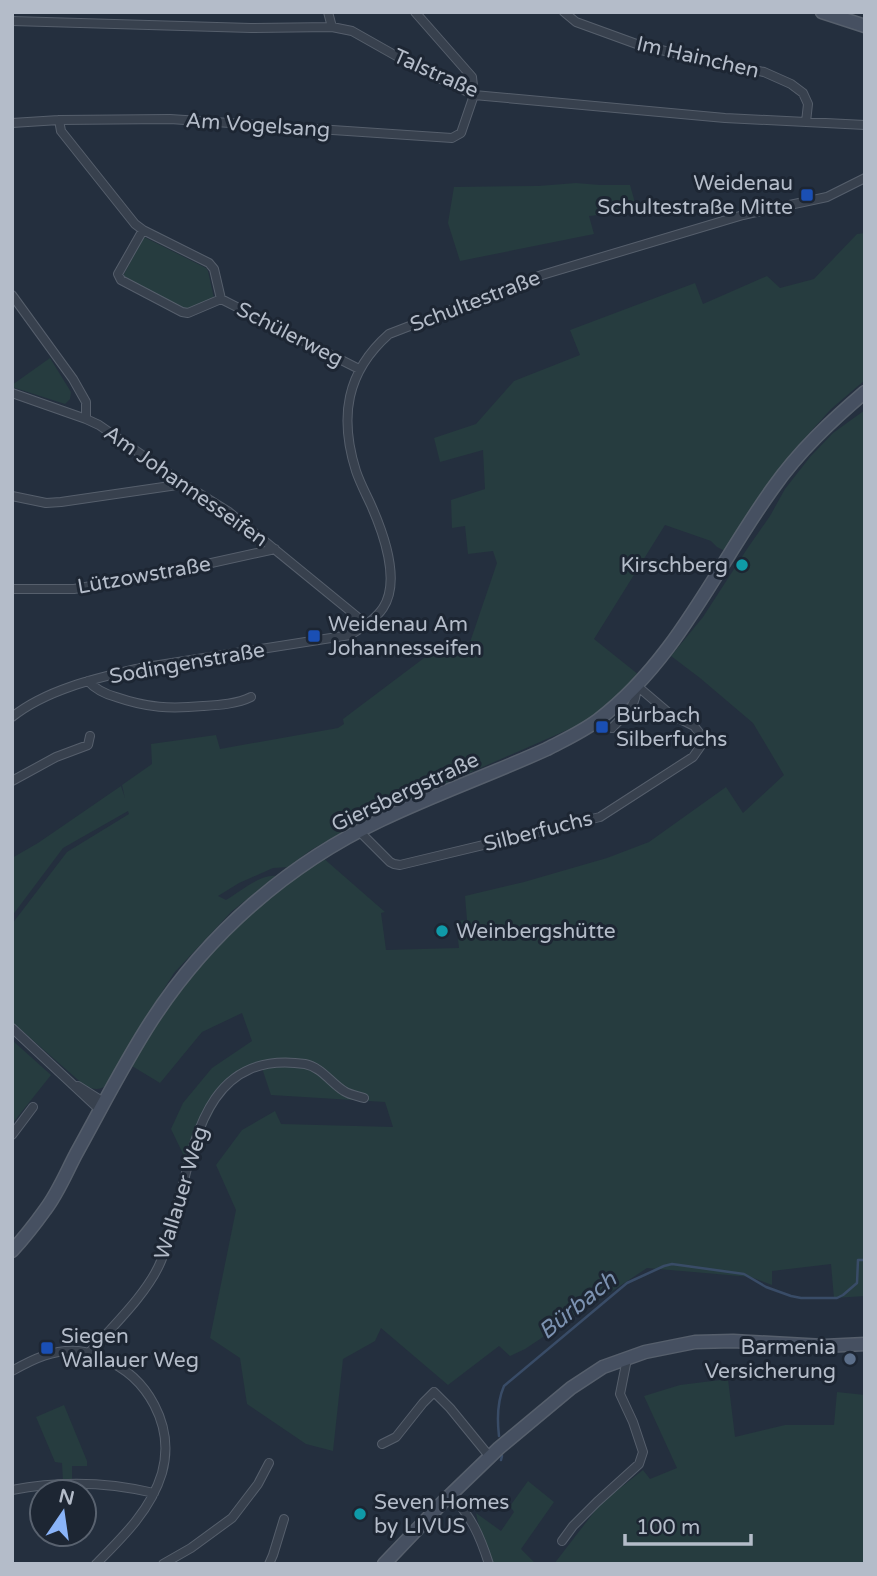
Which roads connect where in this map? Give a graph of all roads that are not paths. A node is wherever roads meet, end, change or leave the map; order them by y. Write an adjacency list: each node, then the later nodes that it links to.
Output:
1 (89, 12): 7 (street)
2 (328, 12): 9 (street)
3 (415, 12): 10 (street)
4 (564, 12): 12 (street, Im Hainchen)
5 (822, 12): 8 (street)
6 (12, 21): 7 (street, Talstraße)
7 (88, 24): 9 (street, Talstraße)
8 (865, 26)
9 (332, 27): 10 (street, Talstraße)
10 (474, 94): 11 (street, Am Vogelsang); 12 (street, Talstraße)
11 (59, 120): 13 (street, Am Vogelsang); 16 (street, Schülerweg)
12 (806, 122): 14 (street, Talstraße)
13 (12, 123)
14 (865, 125)
15 (865, 178): 19 (street, Schultestraße)
16 (143, 230): 18 (street, Schülerweg); 18 (street, Schülerweg)
17 (12, 295): 22 (street, Am Johannesseifen)
18 (221, 299): 19 (street, Schülerweg)
19 (359, 369): 27 (street, Schultestraße)
20 (865, 392): 29 (street, Giersbergstraße)
21 (12, 393): 22 (street)
22 (86, 419): 23 (street, Am Johannesseifen)
23 (184, 484): 24 (street); 25 (street, Am Johannesseifen)
24 (12, 496)
25 (275, 549): 26 (street, Lützowstraße); 27 (street, Am Johannesseifen)
26 (12, 589)
27 (366, 624): 28 (street, Sodingenstraße)
28 (88, 681): 30 (street); 31 (street, Sodingenstraße)
29 (636, 685): 32 (street, Giersbergstraße); 35 (street, Giersbergstraße); 35 (street, Silberfuchs)
30 (251, 697)
31 (12, 717)
32 (612, 728)
33 (90, 736): 34 (street)
34 (12, 781)
35 (359, 831): 39 (street, Giersbergstraße)
36 (12, 1028): 39 (street)
37 (364, 1098): 43 (street, Wallauer Weg)
38 (33, 1107): 40 (street)
39 (103, 1107): 41 (street, Giersbergstraße)
40 (12, 1135)
41 (14, 1244)
42 (865, 1344): 44 (street)
43 (92, 1354): 45 (street); 50 (street)
44 (627, 1359): 47 (street); 53 (street)
45 (12, 1371)
46 (382, 1444): 47 (street)
47 (489, 1457): 51 (street)
48 (269, 1463): 55 (street)
49 (12, 1490): 50 (street)
50 (154, 1493): 54 (street)
51 (451, 1494): 57 (street); 58 (street)
52 (284, 1519): 56 (street)
53 (562, 1541)
54 (96, 1564)
55 (163, 1564)
56 (269, 1564)
57 (384, 1564)
58 (489, 1564)

